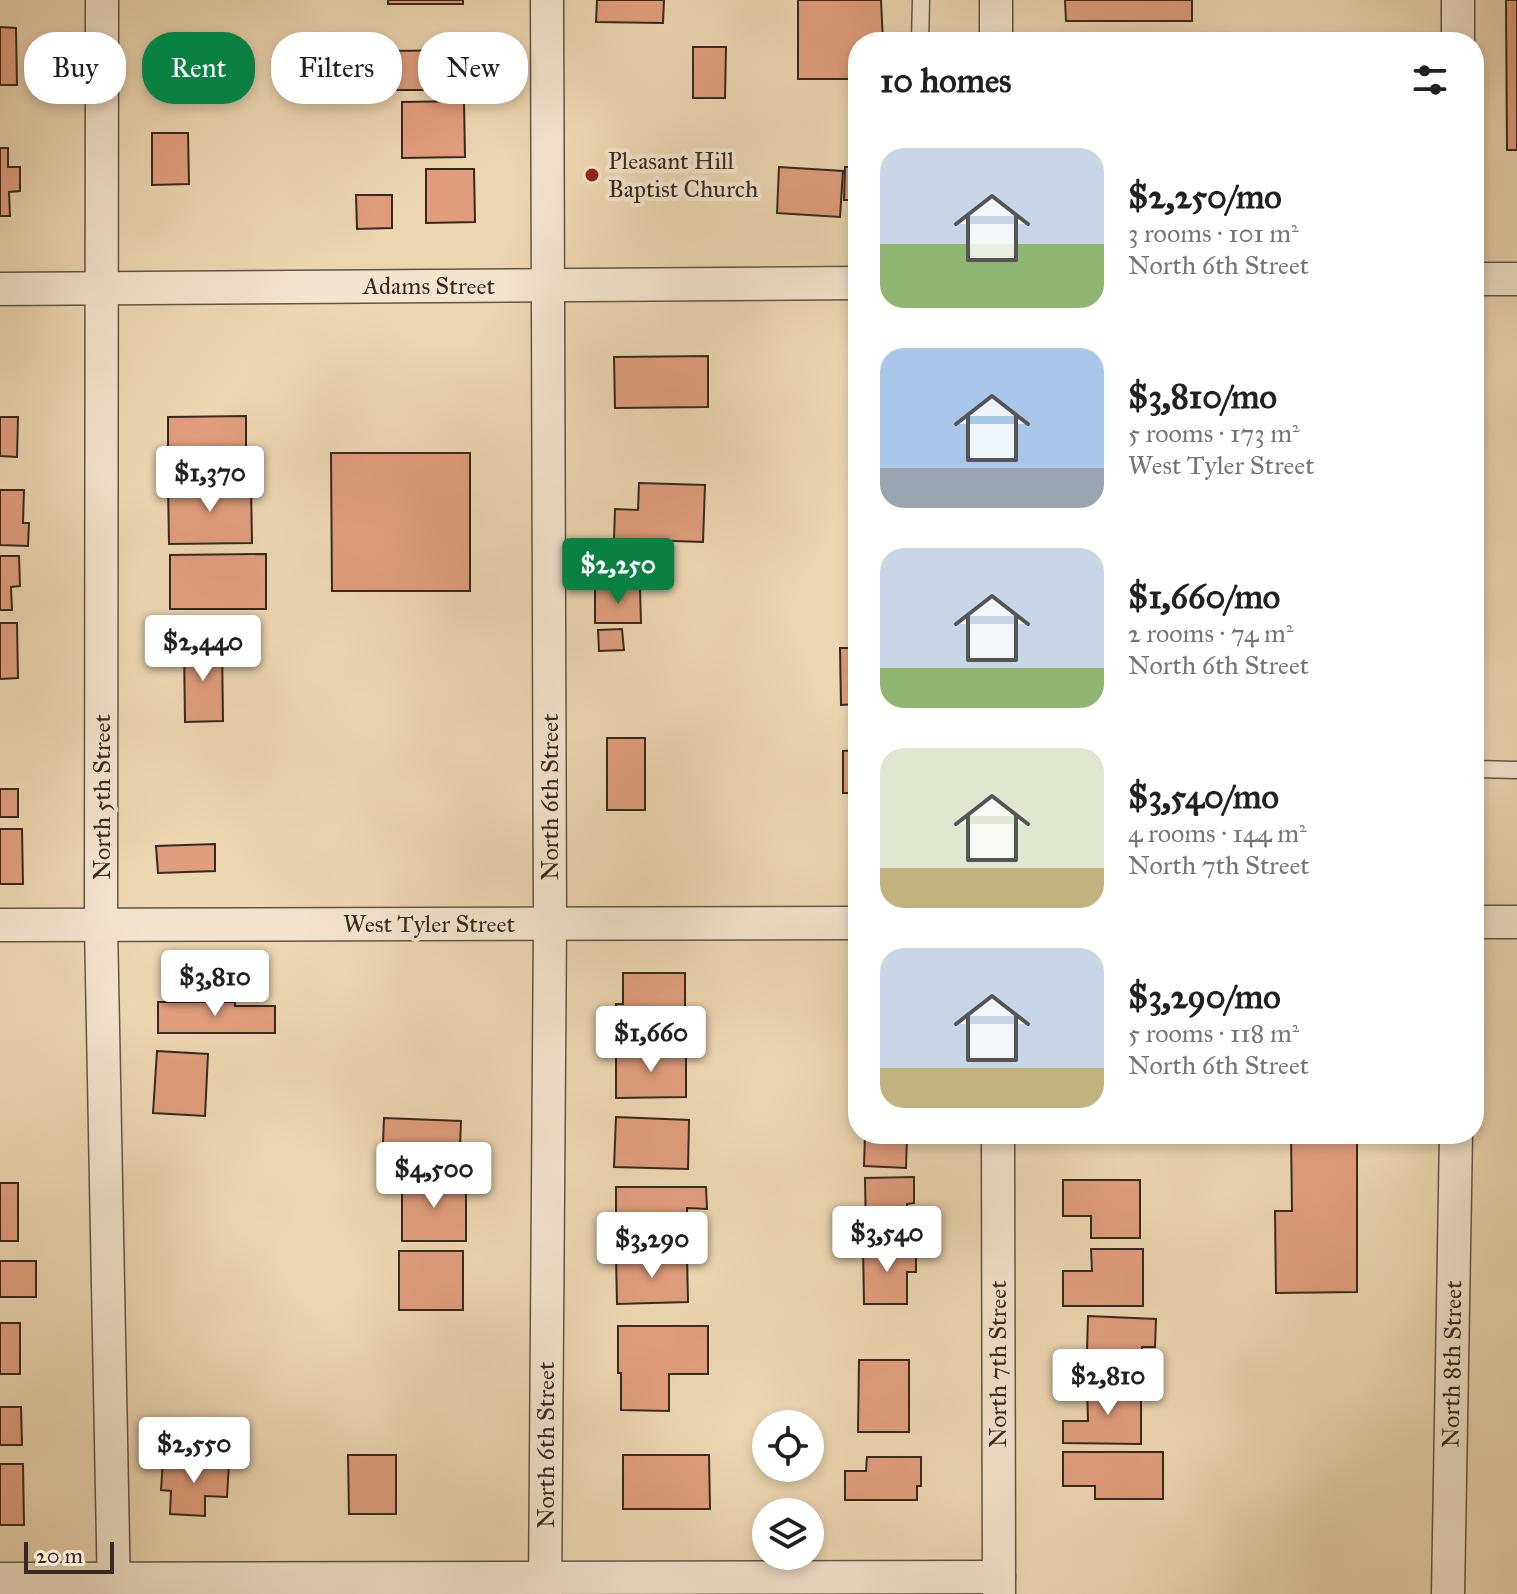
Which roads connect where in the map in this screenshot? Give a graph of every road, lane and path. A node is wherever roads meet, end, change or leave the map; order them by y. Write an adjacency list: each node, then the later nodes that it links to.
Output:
1 (102, 0): 13 (street, North 5th Street)
2 (547, 0): 12 (street, North 6th Street)
3 (921, 0): 6 (lane)
4 (996, 0): 7 (street)
5 (1458, 0): 8 (street)
6 (920, 32)
7 (996, 32)
8 (1458, 32)
9 (1484, 279): 10 (street)
10 (1517, 279)
11 (848, 283): 12 (street, Adams Street)
12 (550, 285): 13 (street, Adams Street); 20 (street, North 6th Street)
13 (102, 288): 14 (street, Adams Street); 22 (street, North 5th Street)
14 (0, 289)
15 (1484, 769): 16 (lane)
16 (1517, 770)
17 (1484, 922): 18 (street)
18 (1517, 922)
19 (848, 923): 20 (street, West Tyler Street)
20 (550, 924): 22 (street, West Tyler Street); 28 (street, North 6th Street)
21 (0, 925): 22 (street, West Tyler Street)
22 (101, 925): 27 (street, North 5th Street)
23 (998, 1144): 26 (street, North 7th Street)
24 (1456, 1144): 29 (street, North 8th Street)
25 (0, 1579): 27 (street)
26 (999, 1585): 28 (street)
27 (114, 1586): 28 (street)
28 (545, 1586)
29 (1448, 1594)

